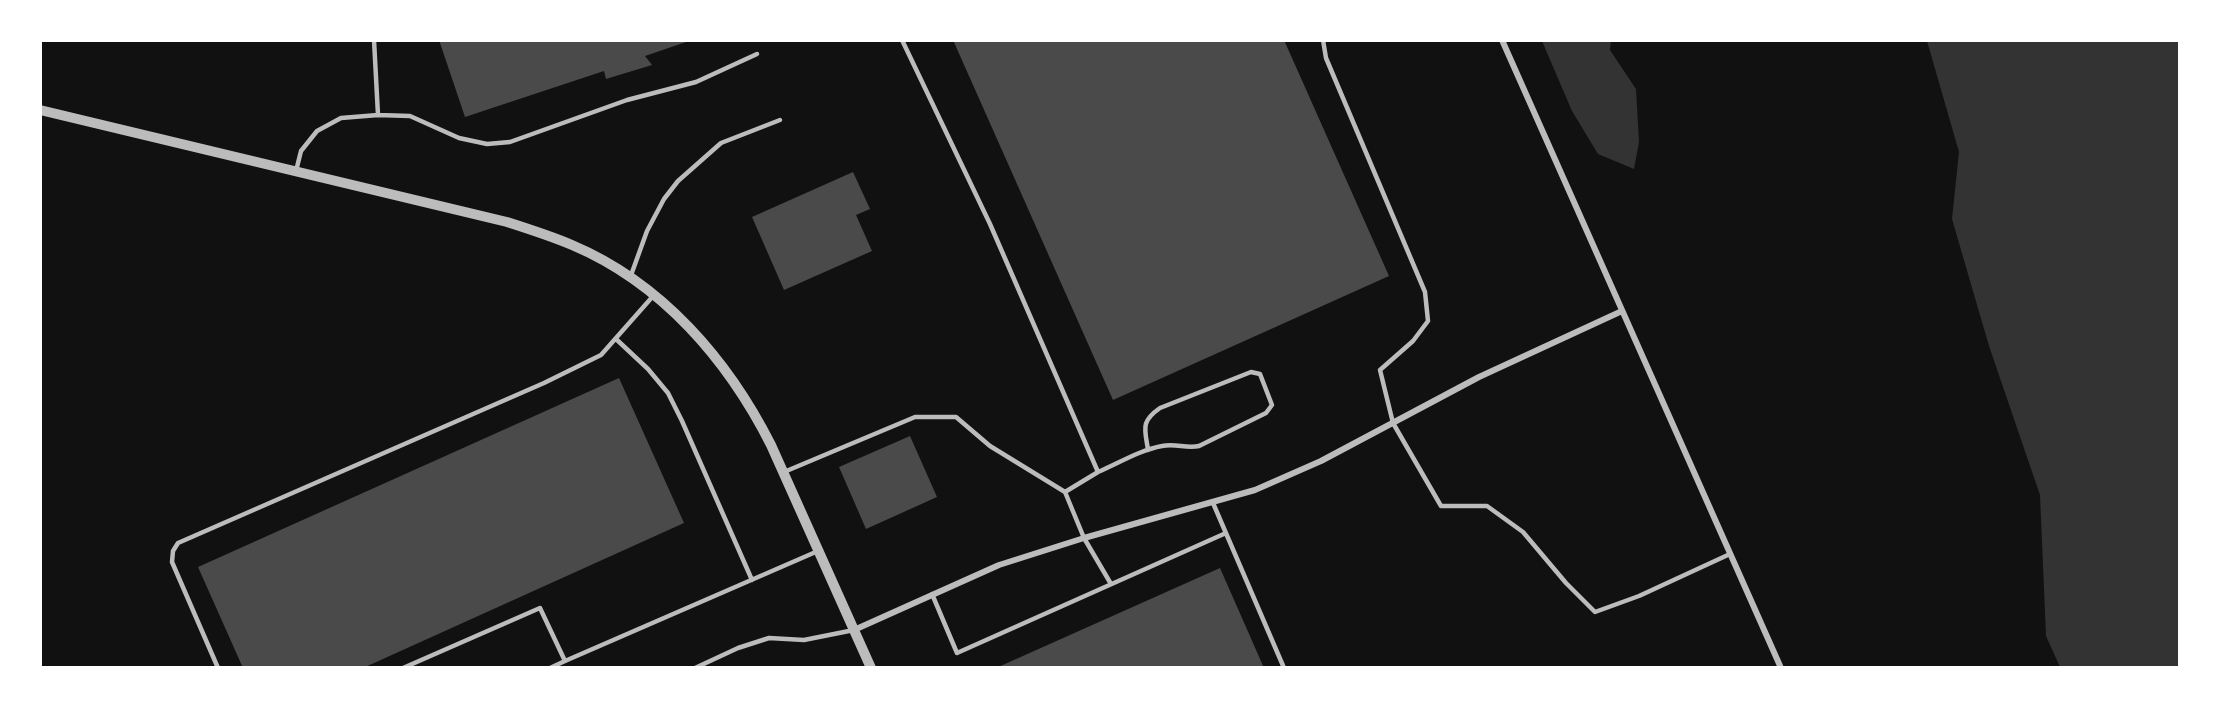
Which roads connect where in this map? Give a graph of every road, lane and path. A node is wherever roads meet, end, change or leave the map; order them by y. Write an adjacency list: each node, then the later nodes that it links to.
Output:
1 (374, 40): 7 (lane)
2 (902, 40): 16 (lane)
3 (1323, 40): 14 (lane)
4 (1502, 40): 12 (street)
5 (757, 54): 7 (lane)
6 (40, 110): 9 (street)
7 (378, 115): 9 (lane)
8 (780, 120): 10 (lane)
9 (296, 171): 10 (street)
10 (630, 278): 11 (street)
11 (654, 296): 13 (lane); 17 (street)
12 (1622, 311): 14 (street); 23 (street)
13 (616, 339): 24 (lane); 29 (lane)
14 (1393, 423): 19 (street); 23 (lane)
15 (1149, 450): 15 (lane); 16 (lane)
16 (1098, 471): 18 (lane)
17 (783, 472): 18 (lane); 22 (street)
18 (1065, 492): 21 (lane)
19 (1213, 503): 20 (lane); 21 (street)
20 (1226, 533): 25 (lane); 34 (lane)
21 (1084, 538): 25 (lane); 26 (street)
22 (819, 551): 24 (lane); 27 (street)
23 (1730, 554): 35 (street)
24 (752, 580): 28 (lane)
25 (1111, 584): 26 (lane)
26 (932, 594): 27 (street)
27 (854, 630): 32 (lane); 33 (street)
28 (565, 661): 30 (lane); 31 (lane)
29 (218, 668)
30 (403, 668)
31 (550, 668)
32 (695, 668)
33 (871, 668)
34 (1284, 668)
35 (1781, 668)

